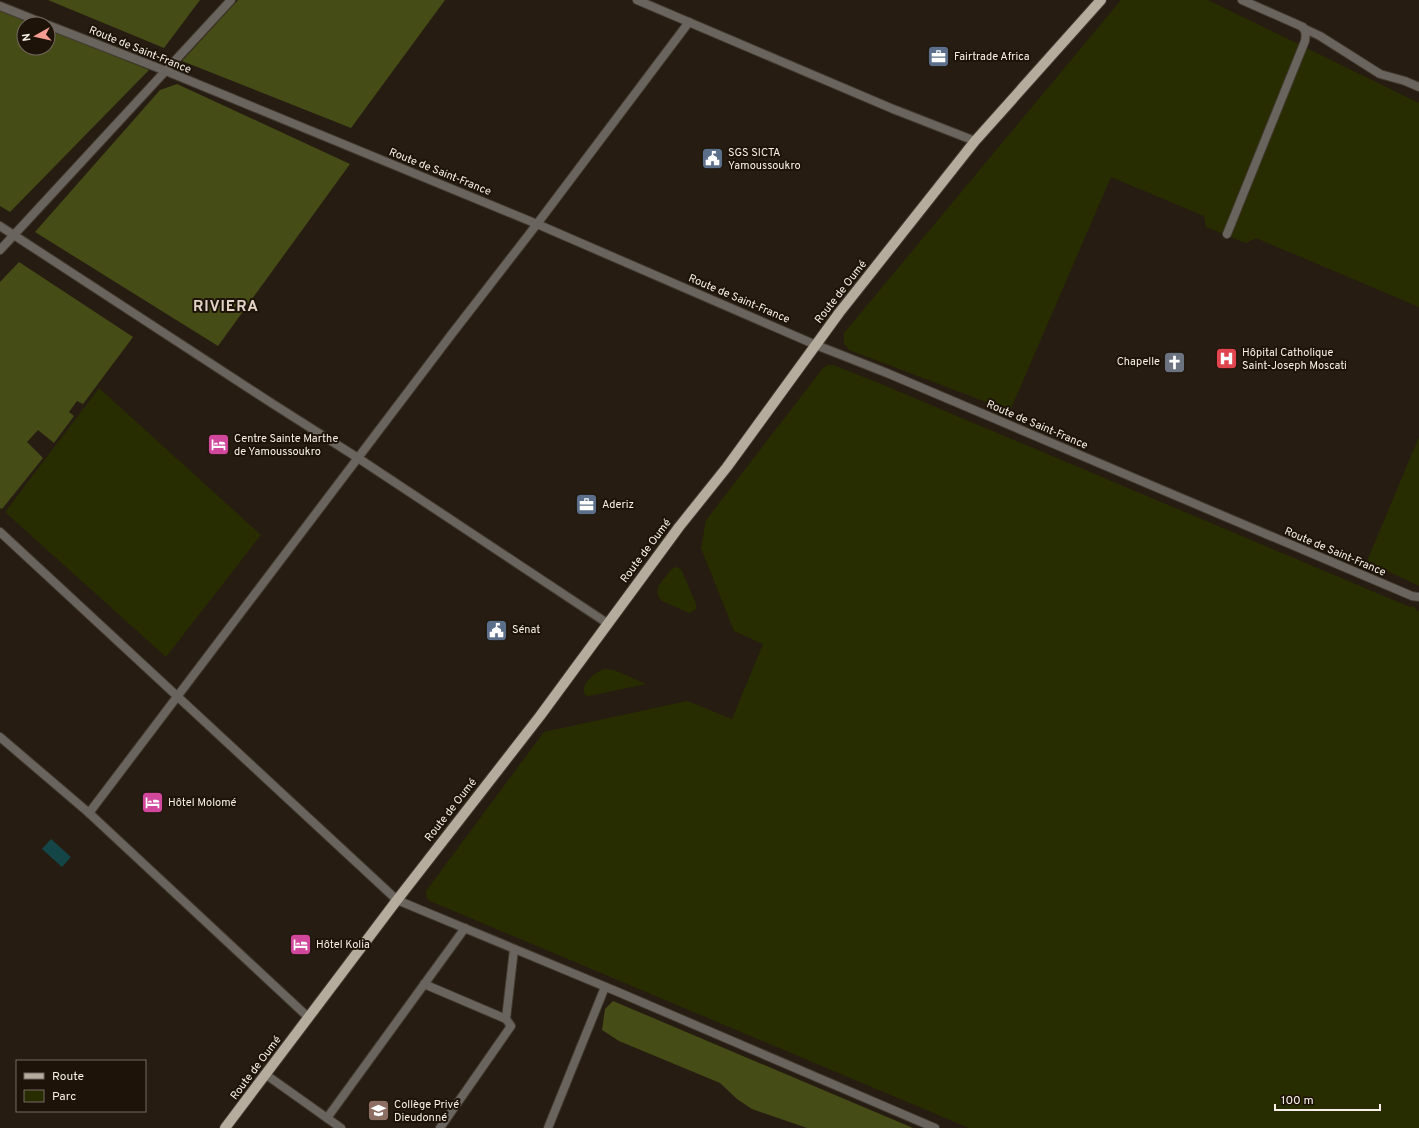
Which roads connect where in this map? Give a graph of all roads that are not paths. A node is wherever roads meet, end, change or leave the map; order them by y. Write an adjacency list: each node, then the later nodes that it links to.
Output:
1 (231, 0): 10 (street)
2 (637, 0): 7 (street)
3 (1101, 0): 12 (main road, Route de Oumé)
4 (1242, 0): 8 (street)
5 (0, 6): 6 (street)
6 (25, 16)
7 (689, 22): 12 (street); 13 (street)
8 (1303, 27): 11 (street); 15 (street)
9 (56, 28): 10 (street, Route de Saint-France)
10 (166, 71): 13 (street, Route de Saint-France); 16 (street)
11 (1419, 87)
12 (975, 141): 18 (main road, Route de Oumé)
13 (537, 224): 18 (street, Route de Saint-France); 19 (street)
14 (0, 226): 16 (street)
15 (1227, 234)
16 (14, 235): 17 (street); 19 (street)
17 (0, 250)
18 (816, 345): 21 (street, Route de Saint-France); 22 (main road, Route de Oumé)
19 (358, 458): 22 (street); 23 (street)
20 (0, 532): 23 (street)
21 (1419, 597)
22 (607, 623): 26 (main road, Route de Oumé)
23 (177, 695): 25 (street); 26 (street)
24 (0, 737): 25 (street)
25 (89, 813): 31 (street)
26 (397, 900): 27 (street); 31 (main road, Route de Oumé)
27 (465, 928): 28 (street); 29 (street)
28 (514, 949): 30 (street); 32 (street)
29 (424, 984): 32 (street); 34 (street)
30 (605, 987): 38 (street); 39 (street)
31 (309, 1018): 33 (main road, Route de Oumé)
32 (506, 1019): 37 (street)
33 (265, 1074): 34 (street); 35 (main road, Route de Oumé)
34 (327, 1118): 36 (street)
35 (225, 1128)
36 (341, 1128)
37 (440, 1128)
38 (548, 1128)
39 (935, 1128)

